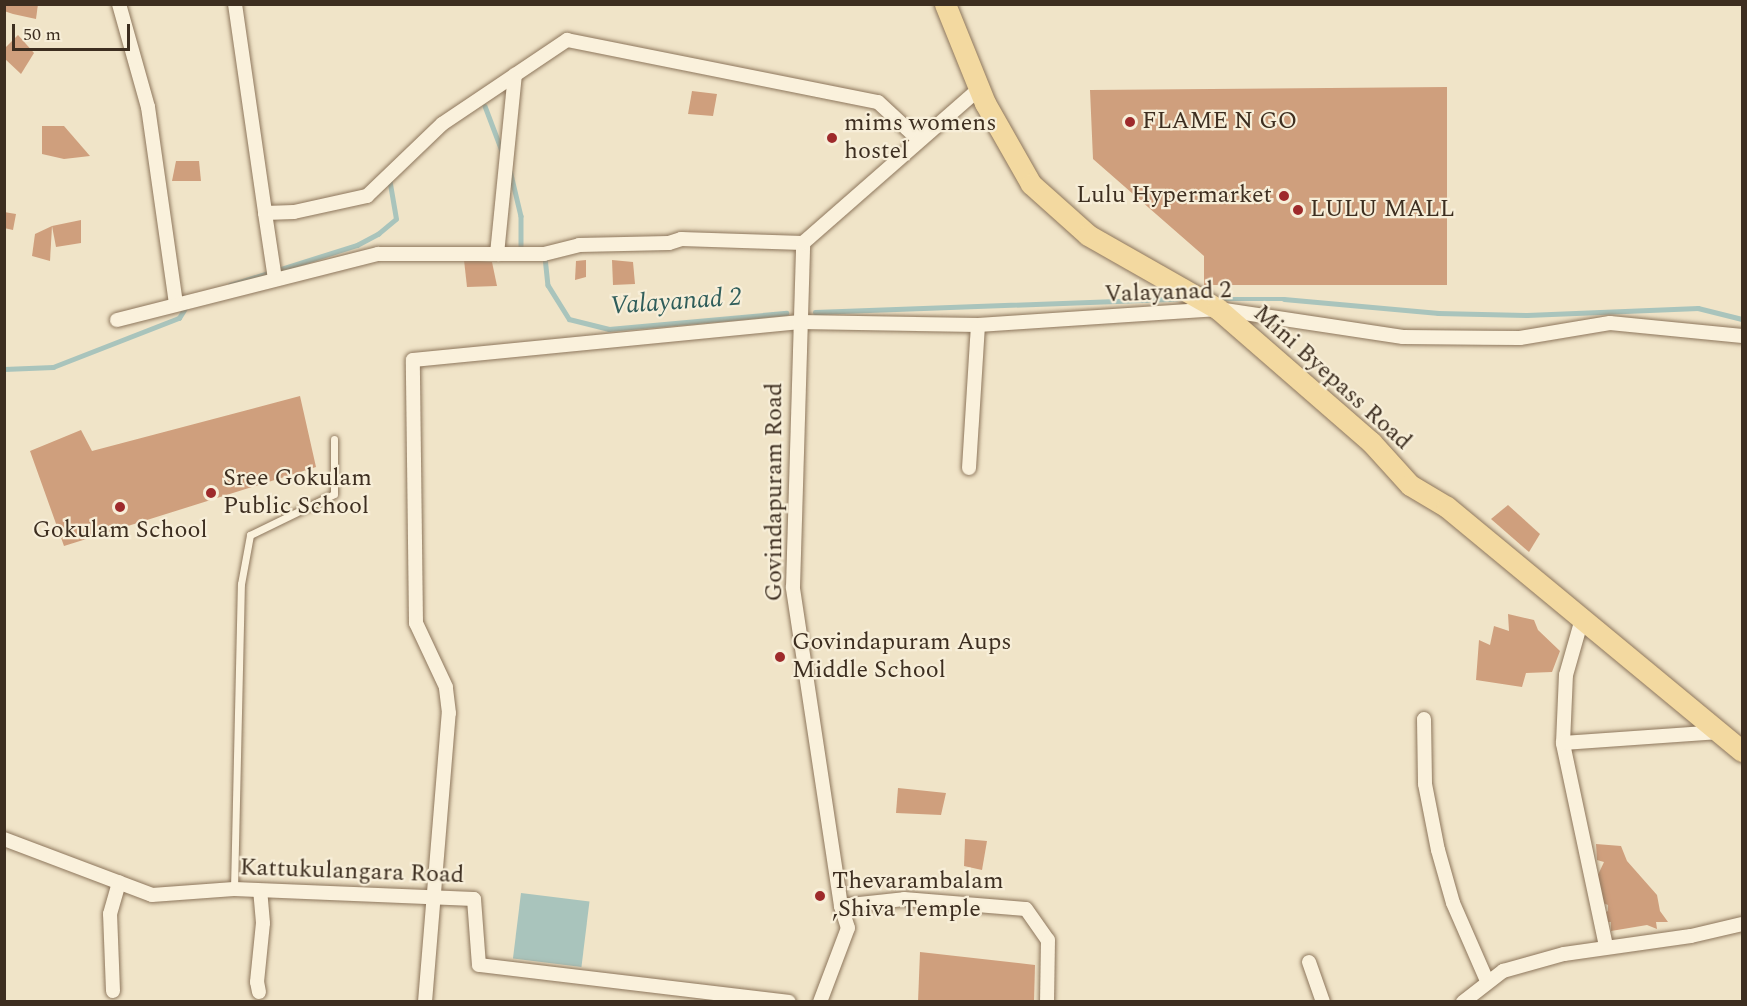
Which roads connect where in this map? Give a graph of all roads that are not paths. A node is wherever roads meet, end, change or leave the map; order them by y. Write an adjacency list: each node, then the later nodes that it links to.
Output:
1 (119, 4): 11 (street)
2 (235, 4): 7 (street)
3 (945, 4): 5 (main road, Mini Byepass Road)
4 (515, 75): 6 (street); 7 (street); 9 (street)
5 (979, 89): 6 (street); 12 (main road, Mini Byepass Road)
6 (918, 139): 8 (street)
7 (265, 213): 10 (street)
8 (803, 243): 9 (street); 14 (street, Govindapuram Road)
9 (497, 254): 10 (street)
10 (275, 279): 11 (street)
11 (176, 303): 13 (street)
12 (1218, 309): 15 (street, Valayanad 2); 16 (street, Valayanad 2); 19 (main road, Mini Byepass Road)
13 (117, 320)
14 (800, 322): 15 (street, Valayanad 2); 28 (street, Valayanad 2); 29 (street, Govindapuram Road)
15 (978, 325): 18 (street)
16 (1743, 336)
17 (334, 438): 26 (lane)
18 (969, 468)
19 (1582, 619): 21 (main road, Mini Byepass Road); 22 (street)
20 (1424, 719): 33 (street)
21 (1720, 732): 22 (street); 23 (main road, Mini Byepass Road)
22 (1563, 742): 31 (street)
23 (1743, 751)
24 (4, 839): 25 (street, Kattukulangara Road)
25 (119, 882): 26 (street, Kattukulangara Road); 34 (street)
26 (234, 889): 27 (street, Kattukulangara Road)
27 (260, 891): 28 (street, Kattukulangara Road); 35 (street)
28 (433, 898): 36 (street); 37 (street, Kattukulangara Road)
29 (842, 906): 38 (street, Govindapuram Road); 39 (street)
30 (1743, 924): 31 (street)
31 (1606, 946): 33 (street)
32 (1309, 962): 40 (street)
33 (1487, 981): 41 (street)
34 (113, 991)
35 (259, 992)
36 (424, 1002)
37 (789, 1002)
38 (820, 1002)
39 (1047, 1002)
40 (1323, 1002)
41 (1463, 1002)

